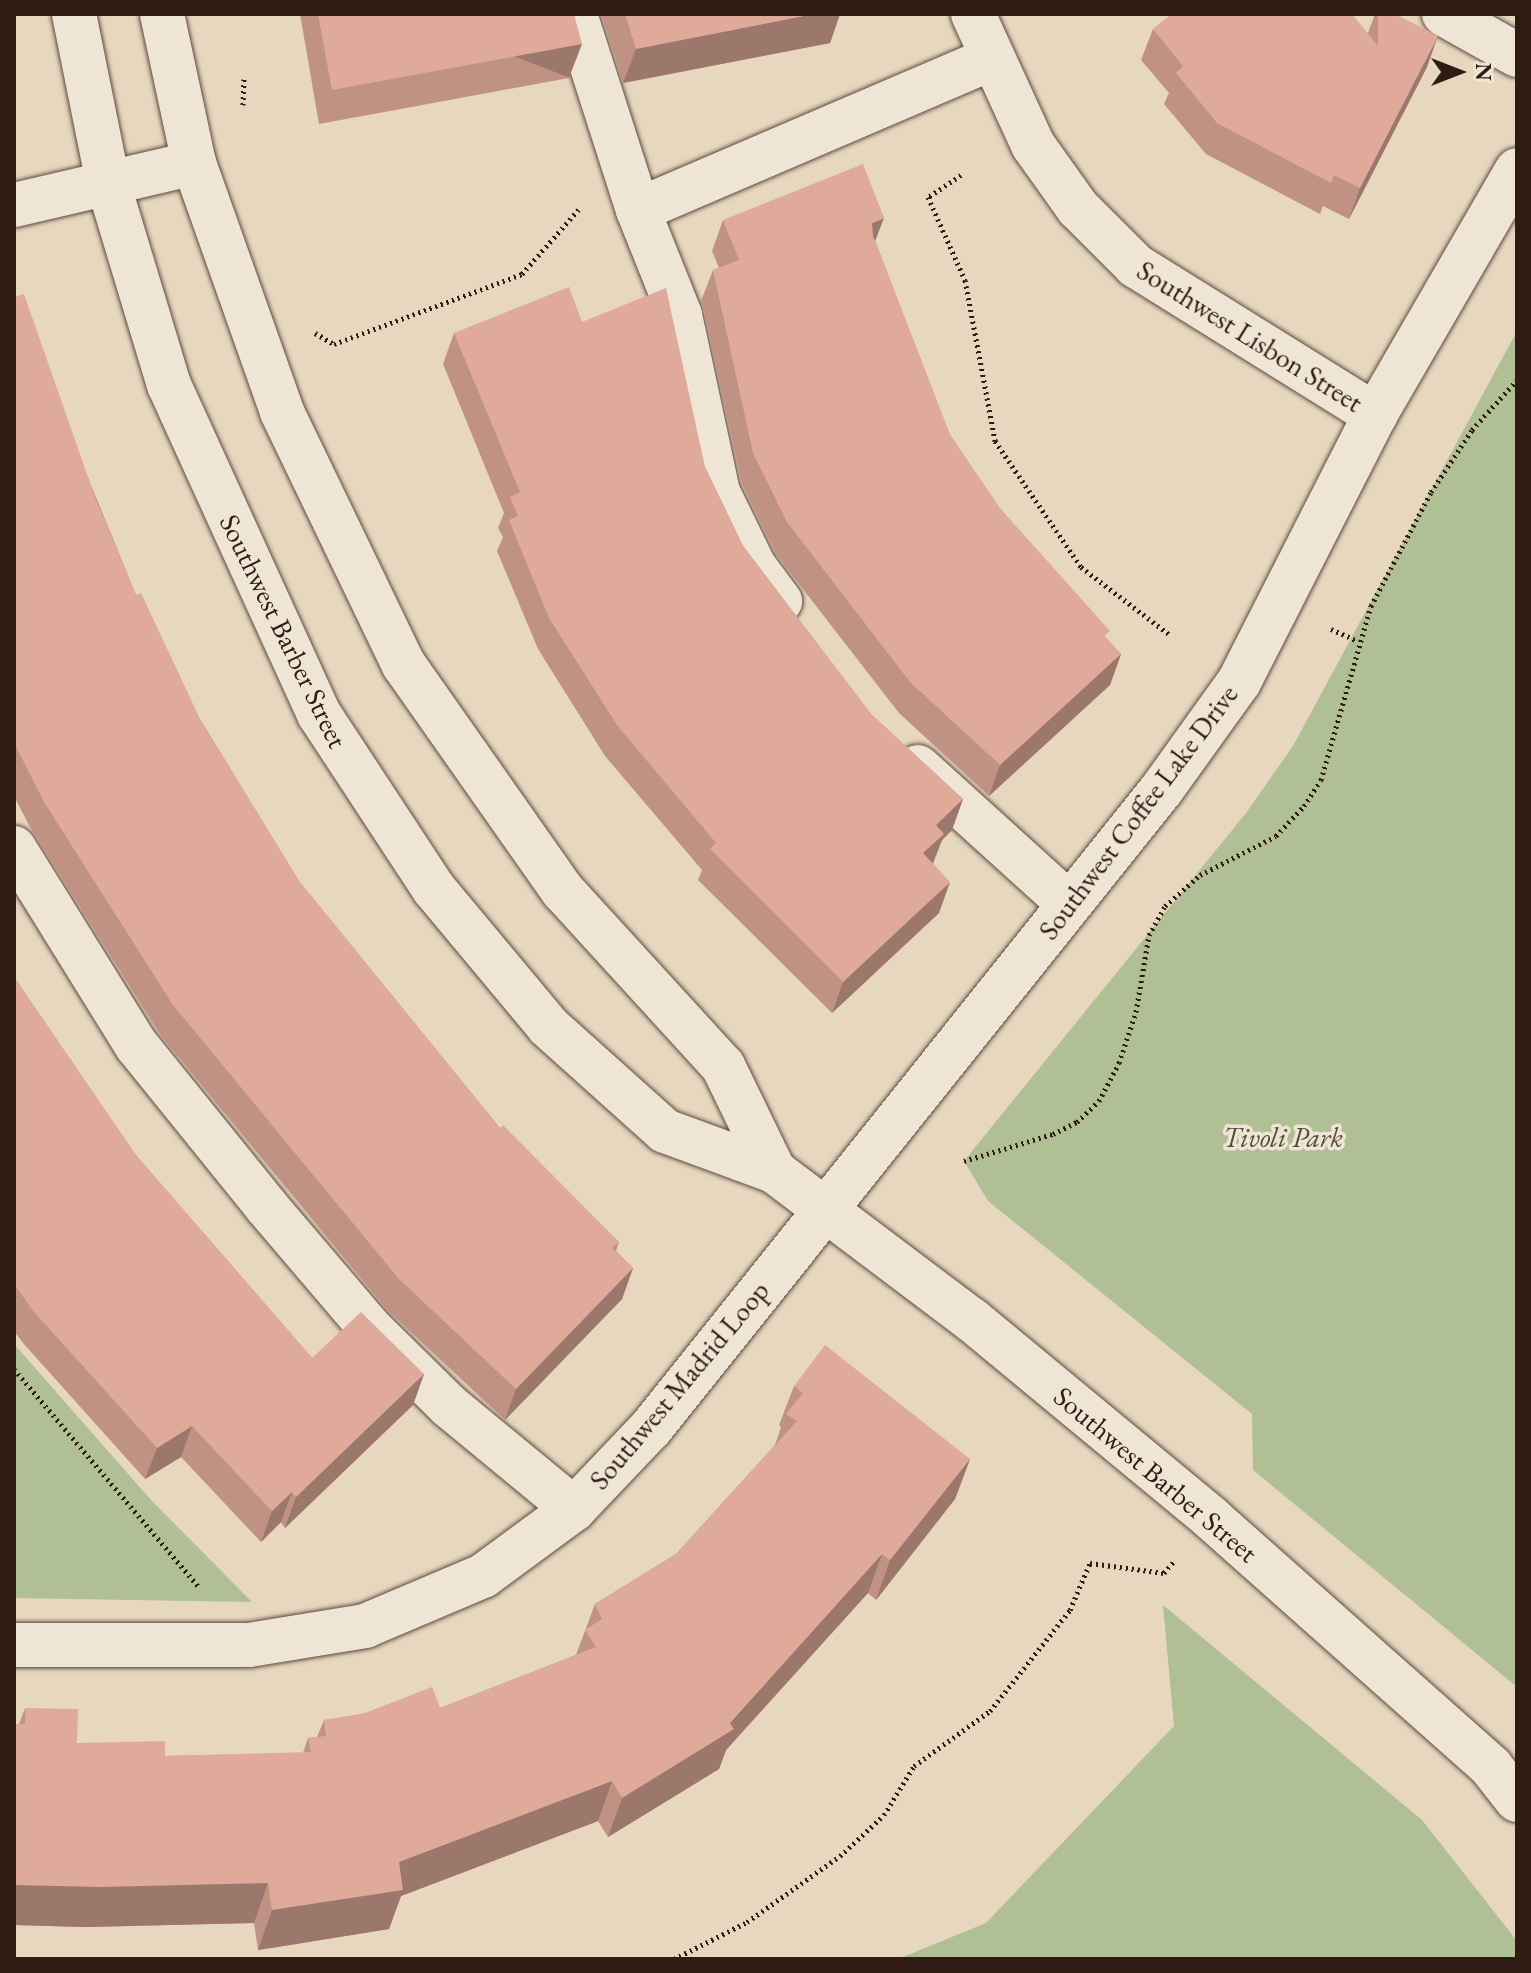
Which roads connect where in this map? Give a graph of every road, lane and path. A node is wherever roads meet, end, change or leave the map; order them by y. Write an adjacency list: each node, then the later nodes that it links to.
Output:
1 (74, 14): 14 (street, Southwest Barber Street)
2 (162, 14): 10 (street, Southwest Barber Street)
3 (575, 14): 11 (street)
4 (973, 14): 7 (street, Southwest Lisbon Street)
5 (1444, 14): 6 (street)
6 (1517, 55)
7 (990, 59): 16 (street); 19 (street, Southwest Lisbon Street)
8 (244, 79): 9 (path)
9 (243, 121)
10 (194, 163): 14 (street); 28 (street, Southwest Barber Street)
11 (625, 169): 16 (street); 17 (path)
12 (1517, 170): 19 (street, Southwest Coffee Lake Drive)
13 (961, 175): 21 (path)
14 (108, 183): 15 (street); 28 (street, Southwest Barber Street)
15 (14, 205)
16 (638, 210): 22 (street)
17 (308, 328)
18 (1517, 380): 23 (path)
19 (1375, 415): 26 (street, Southwest Coffee Lake Drive)
20 (1320, 623): 23 (path)
21 (1170, 635)
22 (808, 638)
23 (1358, 641): 27 (path)
24 (891, 741): 26 (street)
25 (14, 848): 31 (street)
26 (1069, 904): 29 (street, Southwest Coffee Lake Drive)
27 (964, 1161)
28 (774, 1171): 29 (street, Southwest Barber Street)
29 (824, 1209): 31 (street, Southwest Madrid Loop); 32 (street, Southwest Barber Street)
30 (14, 1369): 34 (path)
31 (574, 1509): 34 (street, Southwest Madrid Loop)
32 (1211, 1518): 35 (street, Southwest Barber Street); 36 (path)
33 (14, 1645): 34 (street, Southwest Madrid Loop)
34 (249, 1645)
35 (1517, 1800)
36 (674, 1959)

